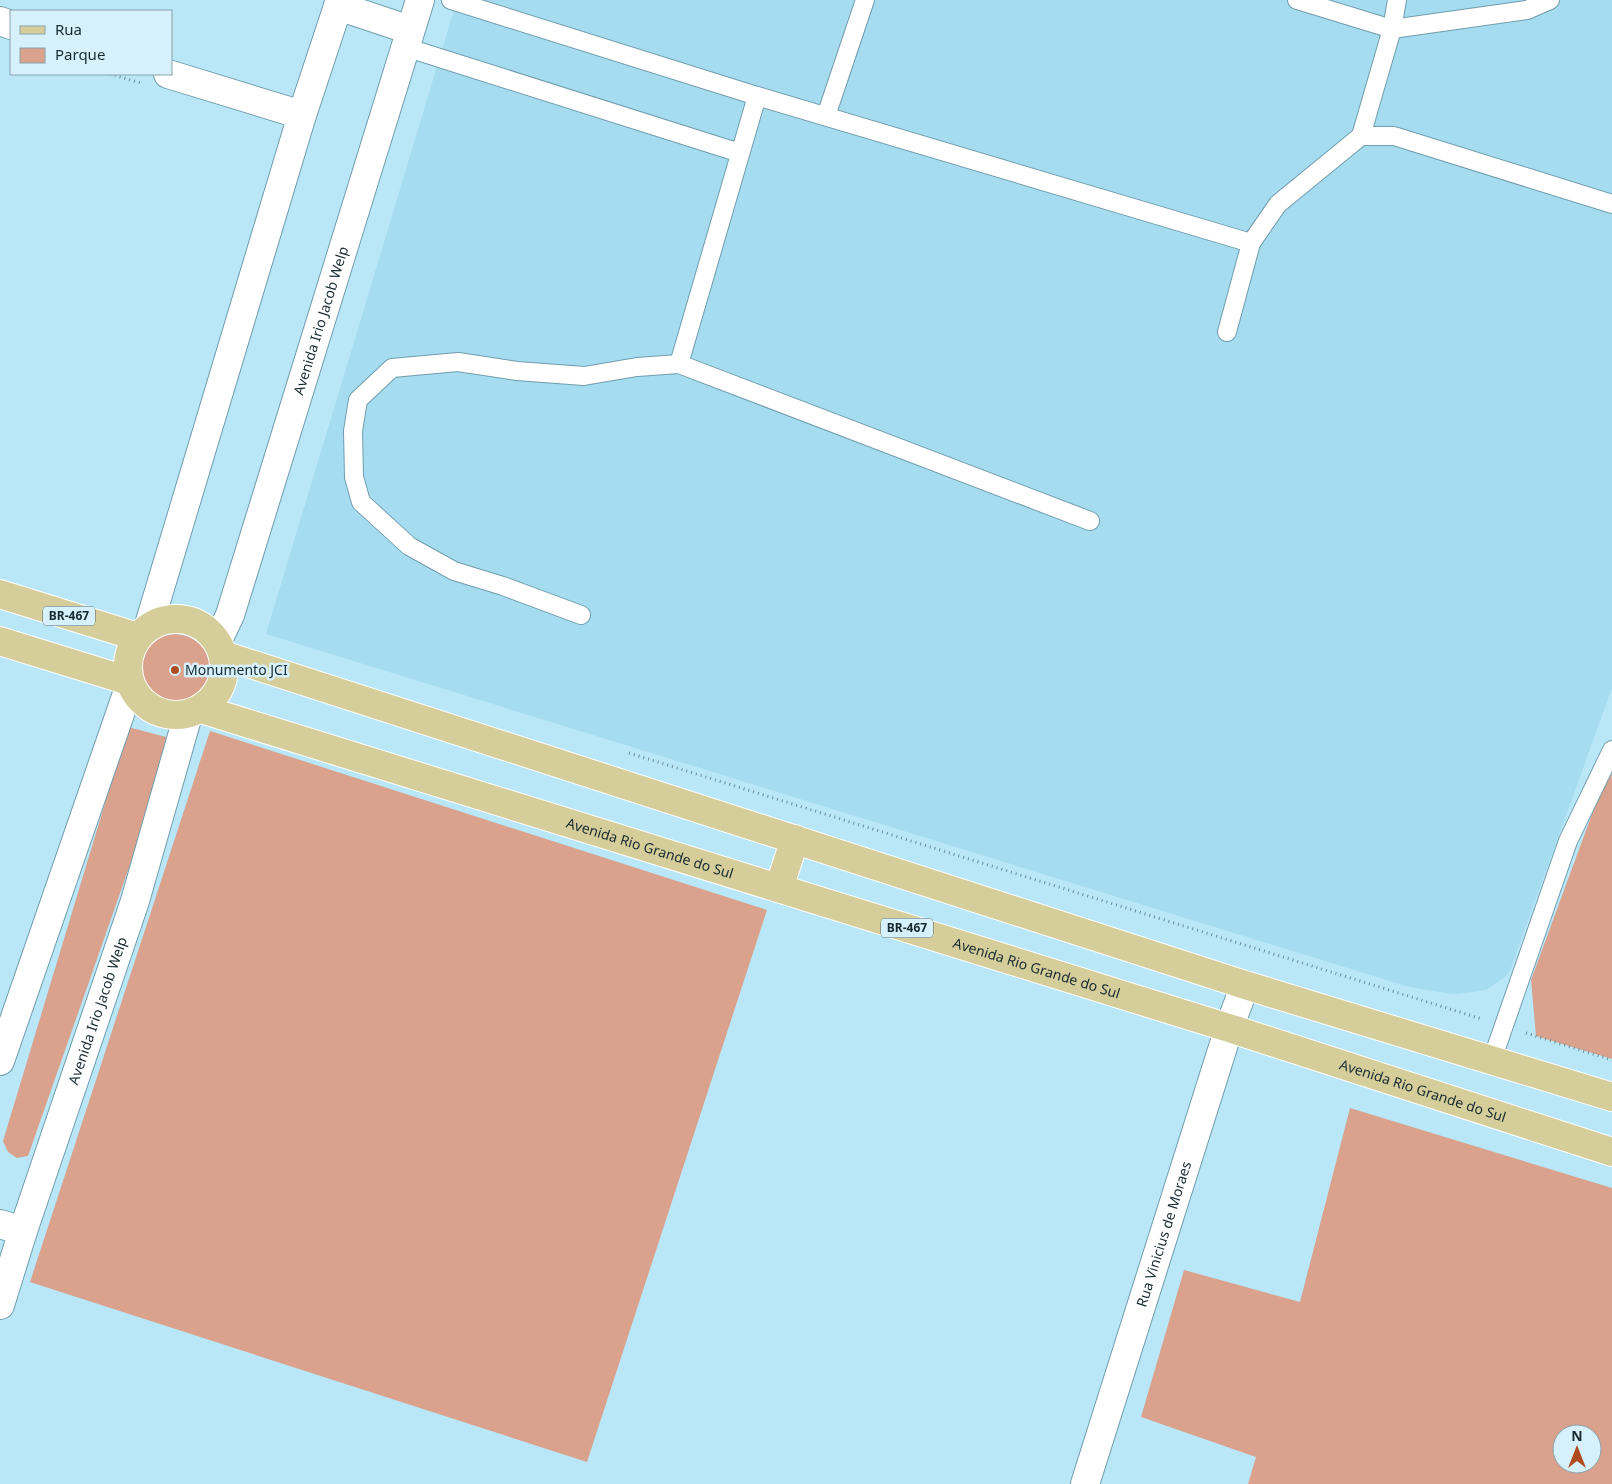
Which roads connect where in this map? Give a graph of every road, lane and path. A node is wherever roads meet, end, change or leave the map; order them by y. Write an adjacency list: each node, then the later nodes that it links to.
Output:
1 (420, 0): 9 (main road, Avenida Irio Jacob Welp)
2 (451, 0): 11 (lane)
3 (865, 0): 13 (lane)
4 (1297, 0): 8 (lane)
5 (1397, 0): 8 (lane)
6 (1550, 0): 8 (lane)
7 (339, 3): 9 (main road); 12 (main road)
8 (1392, 29): 14 (lane)
9 (408, 38): 15 (lane); 25 (main road, Avenida Irio Jacob Welp)
10 (171, 75): 12 (main road)
11 (757, 96): 13 (lane); 15 (lane)
12 (302, 115): 23 (main road)
13 (826, 116): 17 (lane)
14 (1361, 136): 16 (lane); 17 (lane)
15 (740, 152): 19 (lane)
16 (1612, 204)
17 (1251, 244): 18 (lane)
18 (1227, 332)
19 (678, 364): 20 (lane); 22 (lane)
20 (1090, 521)
21 (0, 594): 23 (main road, BR-467)
22 (581, 615)
23 (143, 632): 25 (main road); 26 (main road)
24 (0, 641): 26 (main road)
25 (220, 648): 27 (main road); 30 (main road)
26 (129, 683): 27 (main road, Avenida Rio Grande do Sul / BR-467); 37 (main road)
27 (195, 712): 31 (main road, Avenida Rio Grande do Sul / BR-467); 40 (main road, Avenida Irio Jacob Welp)
28 (1612, 750): 33 (lane)
29 (623, 751): 33 (path)
30 (795, 839): 31 (main road); 32 (main road)
31 (779, 888): 34 (main road, Avenida Rio Grande do Sul / BR-467)
32 (1245, 985): 34 (main road, Rua Vinicius de Moraes); 35 (main road)
33 (1504, 1026): 35 (lane); 36 (path)
34 (1230, 1028): 39 (main road, Avenida Rio Grande do Sul / BR-467); 42 (main road, Rua Vinicius de Moraes)
35 (1492, 1060): 38 (main road)
36 (1612, 1060)
37 (0, 1061)
38 (1612, 1097)
39 (1612, 1152)
40 (12, 1227): 41 (main road, Avenida Irio Jacob Welp)
41 (0, 1305)
42 (1085, 1484)

